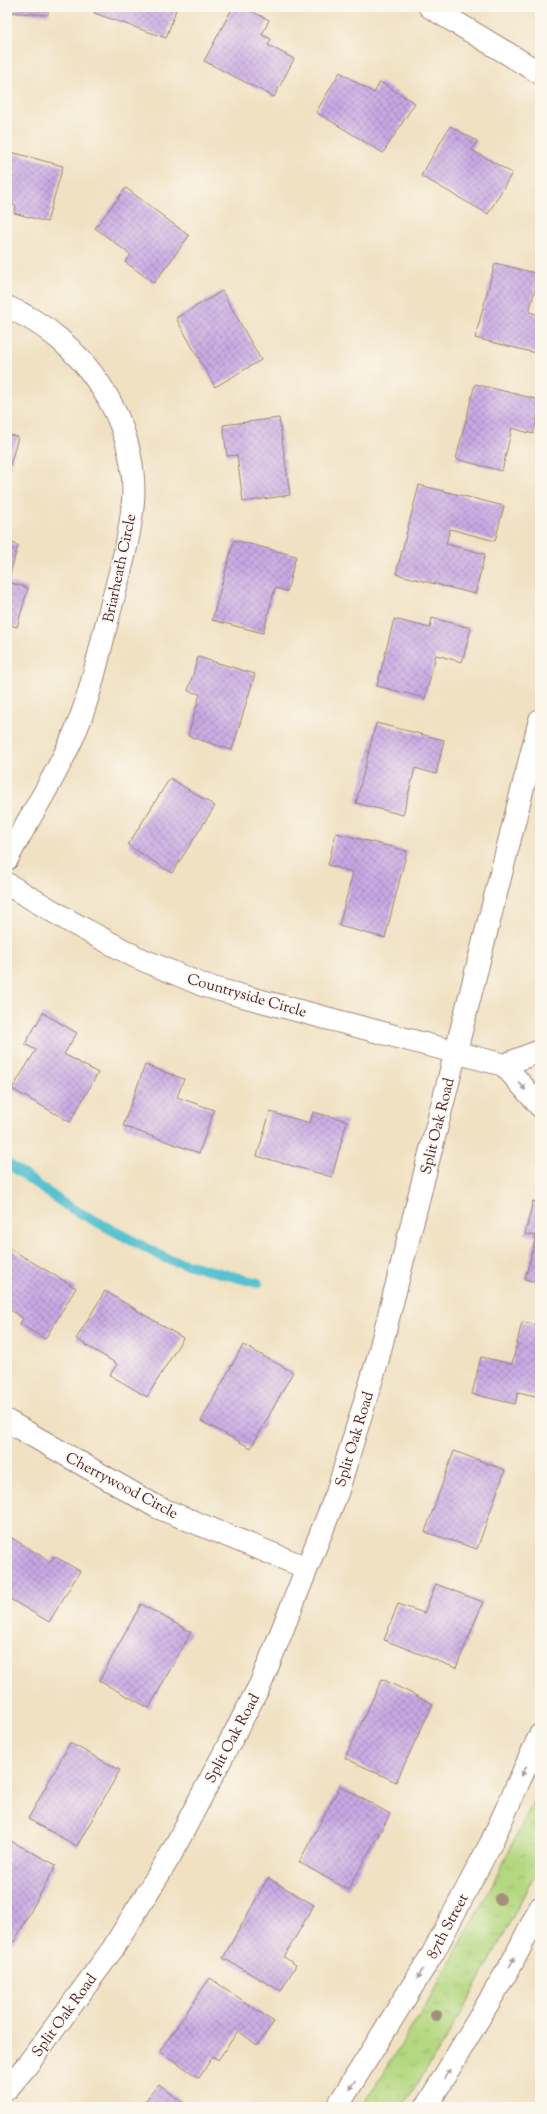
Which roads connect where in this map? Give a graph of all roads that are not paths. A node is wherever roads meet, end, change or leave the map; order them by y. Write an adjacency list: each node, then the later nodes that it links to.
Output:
1 (430, 7): 2 (street)
2 (540, 73)
3 (7, 307): 5 (street, Briarheath Circle)
4 (540, 720): 8 (street, Split Oak Road)
5 (7, 858)
6 (7, 884): 8 (street, Countryside Circle)
7 (540, 1051): 9 (street)
8 (456, 1052): 9 (street, Countryside Circle); 12 (street, Split Oak Road)
9 (504, 1065): 10 (street, one-way to 10)
10 (540, 1106)
11 (7, 1421): 12 (street, Cherrywood Circle)
12 (307, 1568): 15 (street, Split Oak Road)
13 (540, 1735): 16 (street, 87th Street, one-way to 16)
14 (540, 1908): 17 (street, one-way to 14)
15 (7, 2089)
16 (337, 2107)
17 (426, 2107)

